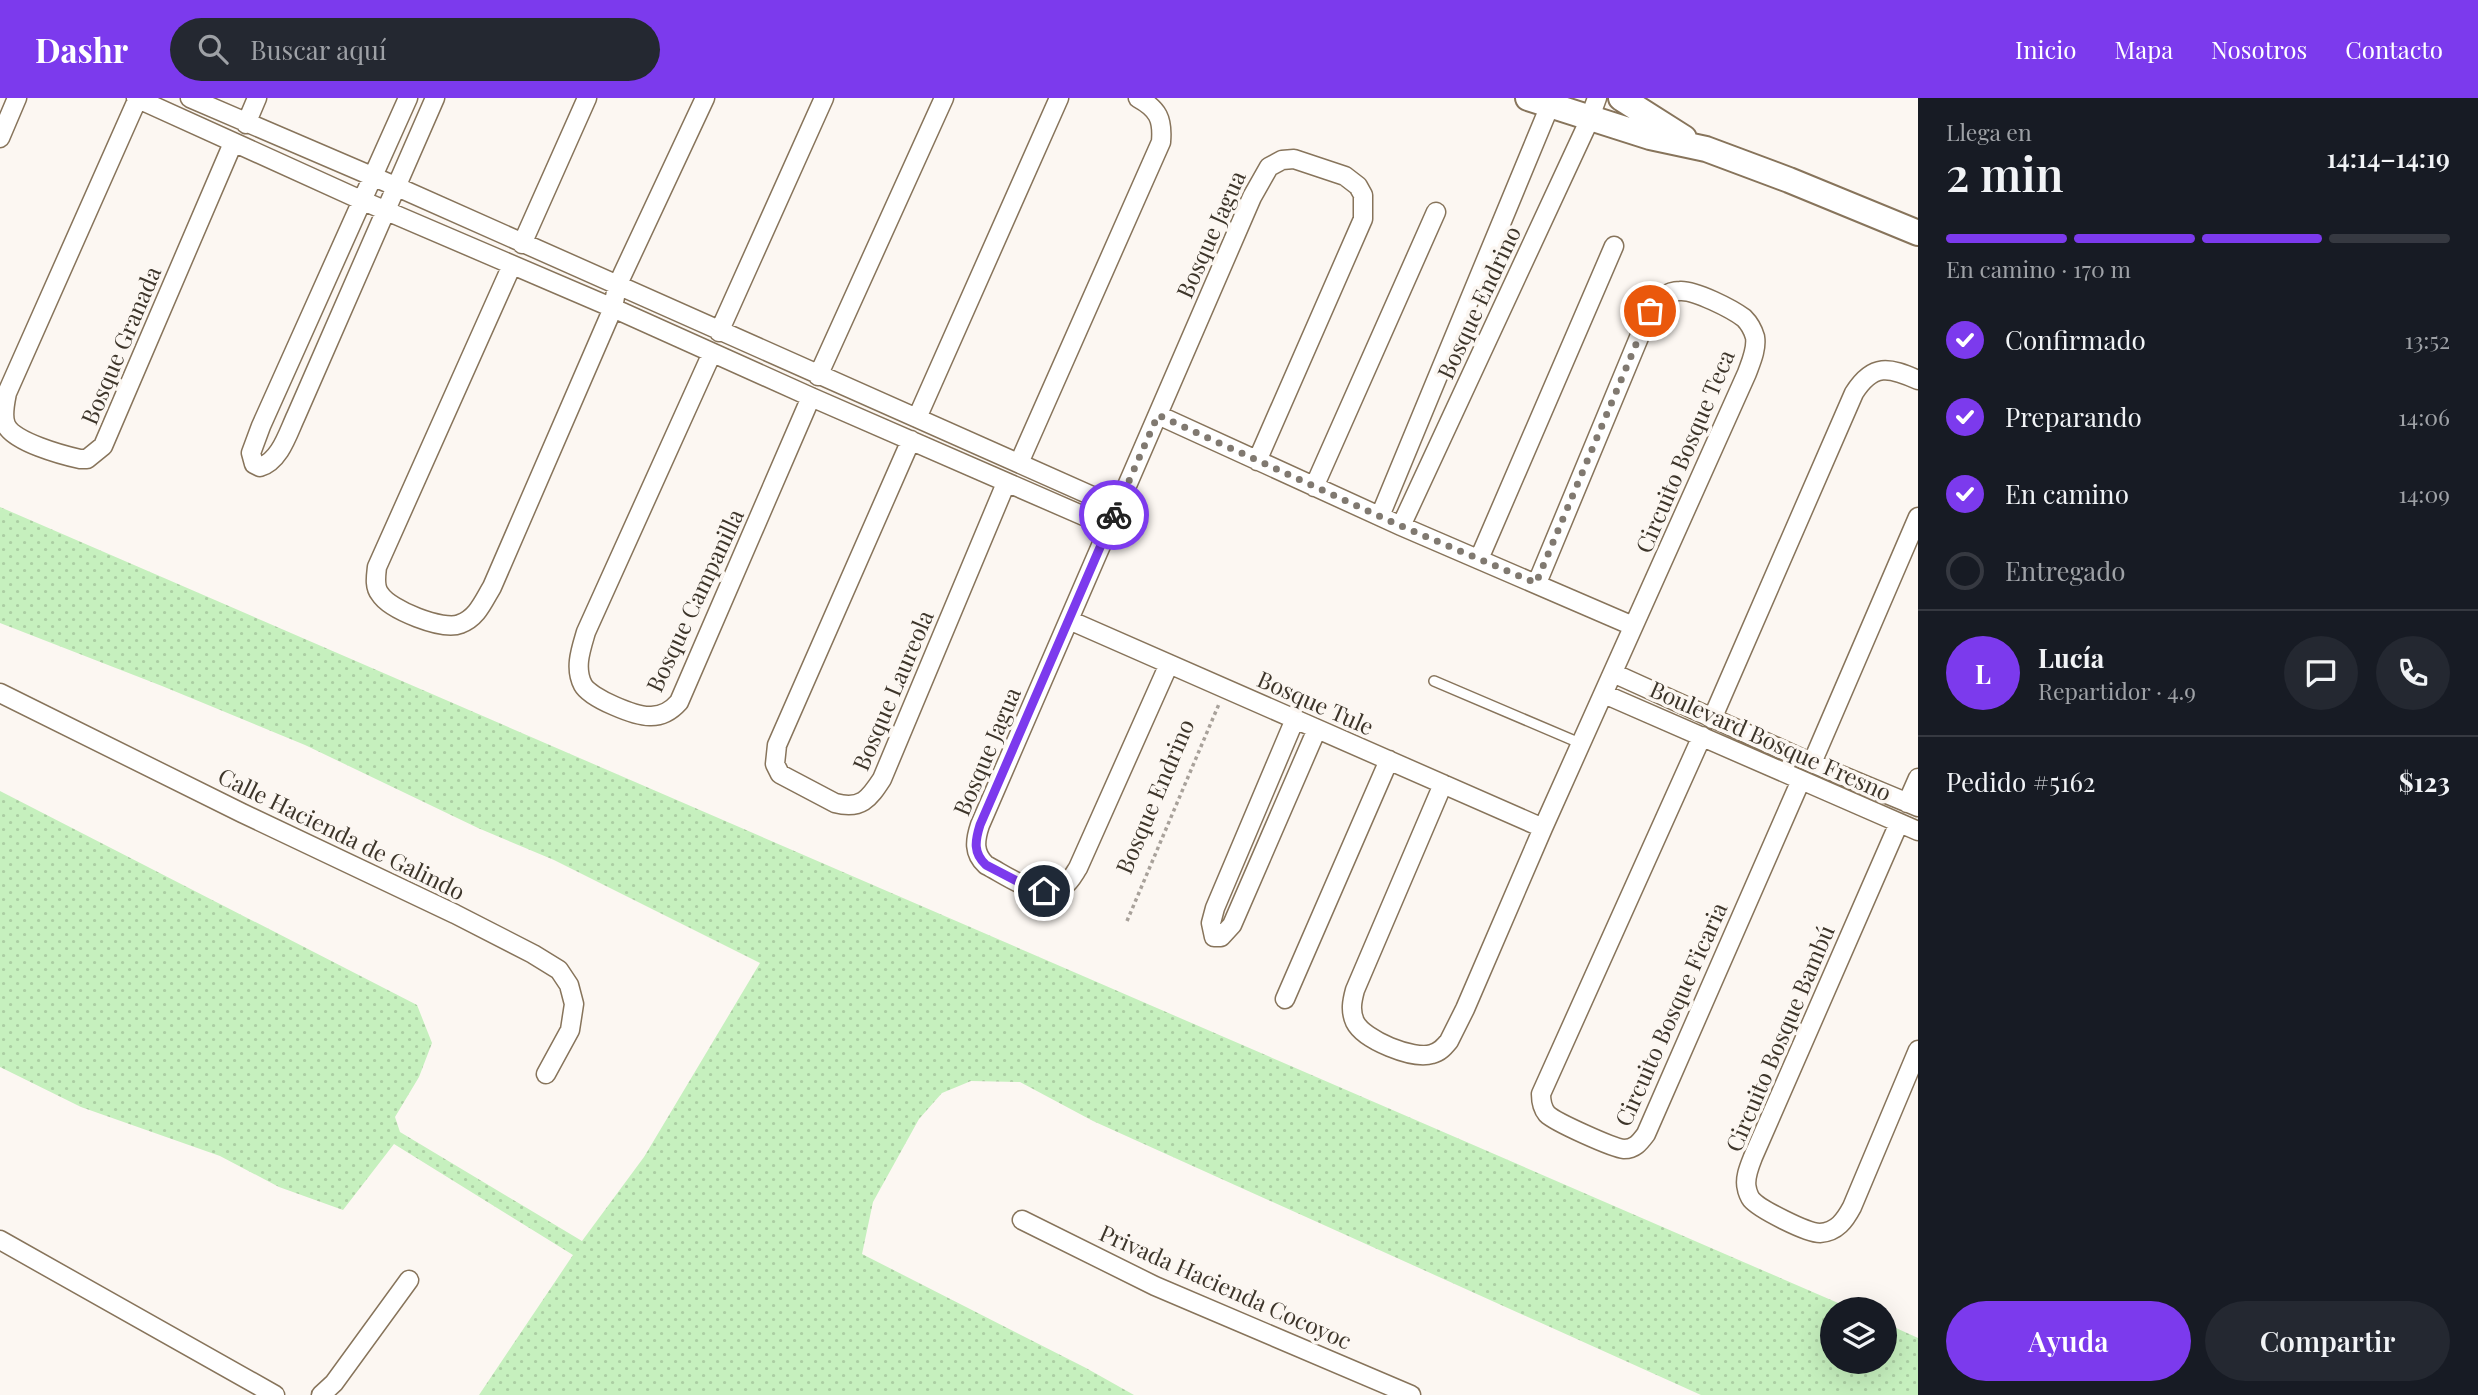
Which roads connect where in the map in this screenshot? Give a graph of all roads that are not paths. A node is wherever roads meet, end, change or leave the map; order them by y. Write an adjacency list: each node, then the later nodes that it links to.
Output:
1 (17, 98): 17 (street)
2 (137, 98): 18 (street); 18 (street, Bosque Granada)
3 (190, 98): 16 (street)
4 (257, 98): 16 (street)
5 (408, 98): 20 (street)
6 (435, 98): 21 (street)
7 (587, 98): 26 (street)
8 (705, 98): 29 (street)
9 (824, 98): 31 (street)
10 (943, 98): 33 (street)
11 (1059, 98): 37 (street)
12 (1138, 98): 40 (street)
13 (1621, 98): 19 (street)
14 (1544, 101): 15 (street); 44 (street, Bosque Endrino)
15 (1594, 109): 19 (street); 46 (street, Bosque Endrino)
16 (246, 124): 20 (street)
17 (0, 138)
18 (233, 143): 22 (street)
19 (1697, 146): 25 (street)
20 (372, 178): 21 (street); 22 (street)
21 (395, 186): 23 (street); 26 (street)
22 (361, 200): 23 (street); 23 (street)
23 (386, 210): 28 (street)
24 (1436, 212): 42 (street)
25 (1918, 233)
26 (522, 244): 29 (street)
27 (1615, 246): 48 (street)
28 (512, 265): 30 (street); 30 (street)
29 (617, 286): 30 (street); 31 (street)
30 (613, 308): 32 (street)
31 (719, 332): 33 (street)
32 (712, 353): 35 (street); 35 (street, Bosque Campanilla)
33 (818, 376): 37 (street)
34 (1918, 380): 58 (street)
35 (811, 397): 38 (street)
36 (1158, 415): 39 (street); 39 (street, Bosque Jagua); 43 (street, Bosque Jagua)
37 (917, 418): 40 (street)
38 (911, 440): 41 (street); 41 (street, Bosque Laureola)
39 (1257, 461): 42 (street)
40 (1018, 463): 43 (street)
41 (1006, 483): 47 (street)
42 (1314, 486): 44 (street)
43 (1117, 507): 47 (street, Bosque Jagua)
44 (1380, 516): 46 (street)
45 (1918, 517): 63 (street)
46 (1401, 526): 48 (street)
47 (1109, 527): 50 (street, Bosque Jagua)
48 (1479, 559): 49 (street)
49 (1536, 583): 51 (street); 51 (street, Circuito Bosque Teca)
50 (1069, 620): 52 (street, Bosque Tule); 52 (street, Bosque Jagua)
51 (1633, 626): 53 (street)
52 (1169, 664): 57 (street, Bosque Tule)
53 (1613, 673): 56 (street); 58 (street, Boulevard Bosque Fresno)
54 (1434, 681): 61 (lane)
55 (0, 694): 73 (street, Calle Hacienda de Galindo)
56 (1604, 694): 60 (street, Boulevard Bosque Fresno); 61 (street)
57 (1295, 719): 59 (street, Bosque Tule); 59 (street)
58 (1712, 719): 63 (street, Boulevard Bosque Fresno)
59 (1317, 729): 62 (street, Bosque Tule)
60 (1702, 736): 65 (street, Boulevard Bosque Fresno); 65 (street, Circuito Bosque Ficaria)
61 (1581, 744): 69 (street)
62 (1389, 760): 66 (street, Bosque Tule); 71 (street)
63 (1812, 763): 67 (street, Boulevard Bosque Fresno)
64 (1918, 778): 67 (street)
65 (1801, 780): 68 (street, Boulevard Bosque Fresno)
66 (1443, 784): 69 (street, Bosque Tule); 69 (street)
67 (1912, 805)
68 (1899, 823): 70 (street, Boulevard Bosque Fresno); 72 (street, Circuito Bosque Bambú)
69 (1543, 828)
70 (1918, 831)
71 (1285, 999)
72 (1918, 1050)
73 (546, 1074)
74 (1022, 1220): 79 (street, Privada Hacienda Cocoyoc)
75 (0, 1240): 77 (street)
76 (409, 1280): 78 (street)
77 (275, 1395)
78 (321, 1395)
79 (1411, 1395)

